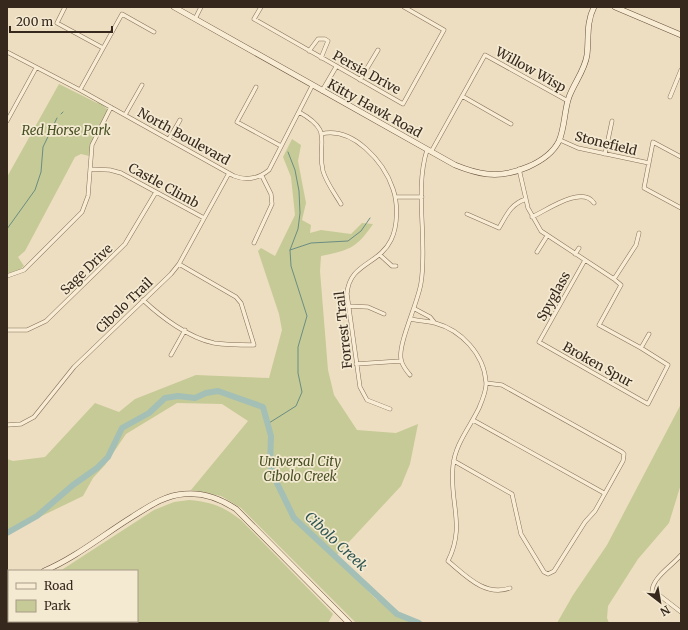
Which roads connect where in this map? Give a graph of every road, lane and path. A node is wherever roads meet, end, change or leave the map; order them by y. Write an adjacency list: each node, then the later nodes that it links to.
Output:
1 (66, 7): 11 (street)
2 (174, 7): 8 (street, Kitty Hawk Road)
3 (201, 7): 8 (street)
4 (261, 7): 13 (street, Persia Drive)
5 (404, 7): 19 (street, Persia Drive)
6 (594, 7): 27 (street)
7 (615, 7): 10 (street)
8 (195, 19): 21 (street, Kitty Hawk Road)
9 (154, 32): 11 (street)
10 (681, 36)
11 (103, 48): 23 (street)
12 (378, 50): 19 (street)
13 (309, 51): 15 (street, Persia Drive); 15 (street, Persia Drive)
14 (7, 52): 17 (street, North Boulevard)
15 (321, 58): 16 (street, Persia Drive)
16 (336, 67): 19 (street, Persia Drive); 24 (street)
17 (36, 68): 23 (street, North Boulevard); 30 (street)
18 (681, 70): 26 (street)
19 (360, 80)
20 (142, 85): 32 (street)
21 (312, 86): 24 (street, Kitty Hawk Road); 31 (street)
22 (256, 87): 40 (street)
23 (80, 90): 28 (street, North Boulevard)
24 (322, 91): 41 (street, Kitty Hawk Road)
25 (462, 96): 27 (street, Willow Wisp); 36 (street); 41 (street)
26 (670, 97)
27 (568, 101): 39 (street)
28 (111, 108): 32 (street, North Boulevard); 45 (street)
29 (7, 110): 30 (street)
30 (12, 112): 34 (street)
31 (299, 112): 37 (street); 40 (street)
32 (125, 115): 38 (street, North Boulevard)
33 (180, 120): 38 (street)
34 (7, 121)
35 (612, 121): 42 (street)
36 (511, 124)
37 (321, 134): 50 (street, Forrest Trail); 54 (street)
38 (169, 139): 47 (street, North Boulevard)
39 (560, 140): 42 (street, Stonefield); 46 (street)
40 (281, 146): 48 (street)
41 (429, 151): 46 (street); 51 (street, Kitty Hawk Road)
42 (605, 154): 44 (street, Stonefield)
43 (681, 157): 44 (street)
44 (649, 163): 55 (street)
45 (90, 169): 49 (street, Castle Climb); 69 (street)
46 (518, 169): 52 (street)
47 (229, 173): 48 (street, North Boulevard); 58 (street, Cibolo Trail)
48 (262, 176): 61 (street)
49 (156, 192): 58 (street, Castle Climb); 77 (street, Sage Drive)
50 (395, 197): 51 (street); 65 (street, Forrest Trail)
51 (422, 197): 73 (street, Kitty Hawk Road)
52 (526, 199): 56 (street); 57 (street)
53 (594, 203): 57 (street)
54 (341, 204)
55 (681, 208)
56 (467, 214)
57 (532, 217): 60 (street)
58 (204, 218): 67 (street, Cibolo Trail)
59 (639, 233): 70 (street)
60 (547, 236): 63 (street); 64 (street)
61 (254, 243)
62 (579, 248): 64 (street)
63 (538, 252)
64 (575, 254): 66 (street)
65 (380, 255): 68 (street); 72 (street, Forrest Trail)
66 (585, 260): 70 (street); 80 (street, Spyglass)
67 (179, 264): 71 (street, Cibolo Trail); 78 (street)
68 (396, 266)
69 (7, 276)
70 (614, 279): 81 (street)
71 (143, 300): 78 (street); 89 (street, Cibolo Trail)
72 (348, 306): 74 (street); 84 (street, Forrest Trail)
73 (415, 309): 75 (street, Kitty Hawk Road); 76 (street)
74 (384, 314)
75 (411, 319): 76 (street); 83 (street, Kitty Hawk Road)
76 (434, 322): 86 (street)
77 (7, 330)
78 (185, 330): 82 (street)
79 (649, 334): 81 (street)
80 (539, 342): 81 (street, Broken Spur)
81 (641, 348)
82 (171, 355)
83 (401, 360): 84 (street); 85 (street)
84 (356, 364): 87 (street, Forrest Trail)
85 (410, 375)
86 (486, 383): 88 (street); 91 (street)
87 (390, 409)
88 (473, 420): 90 (street); 91 (street)
89 (7, 425)
90 (454, 462): 91 (street); 94 (street)
91 (604, 493)
92 (681, 555): 95 (street)
93 (46, 570): 96 (street)
94 (510, 588)
95 (681, 612)
96 (349, 623)

